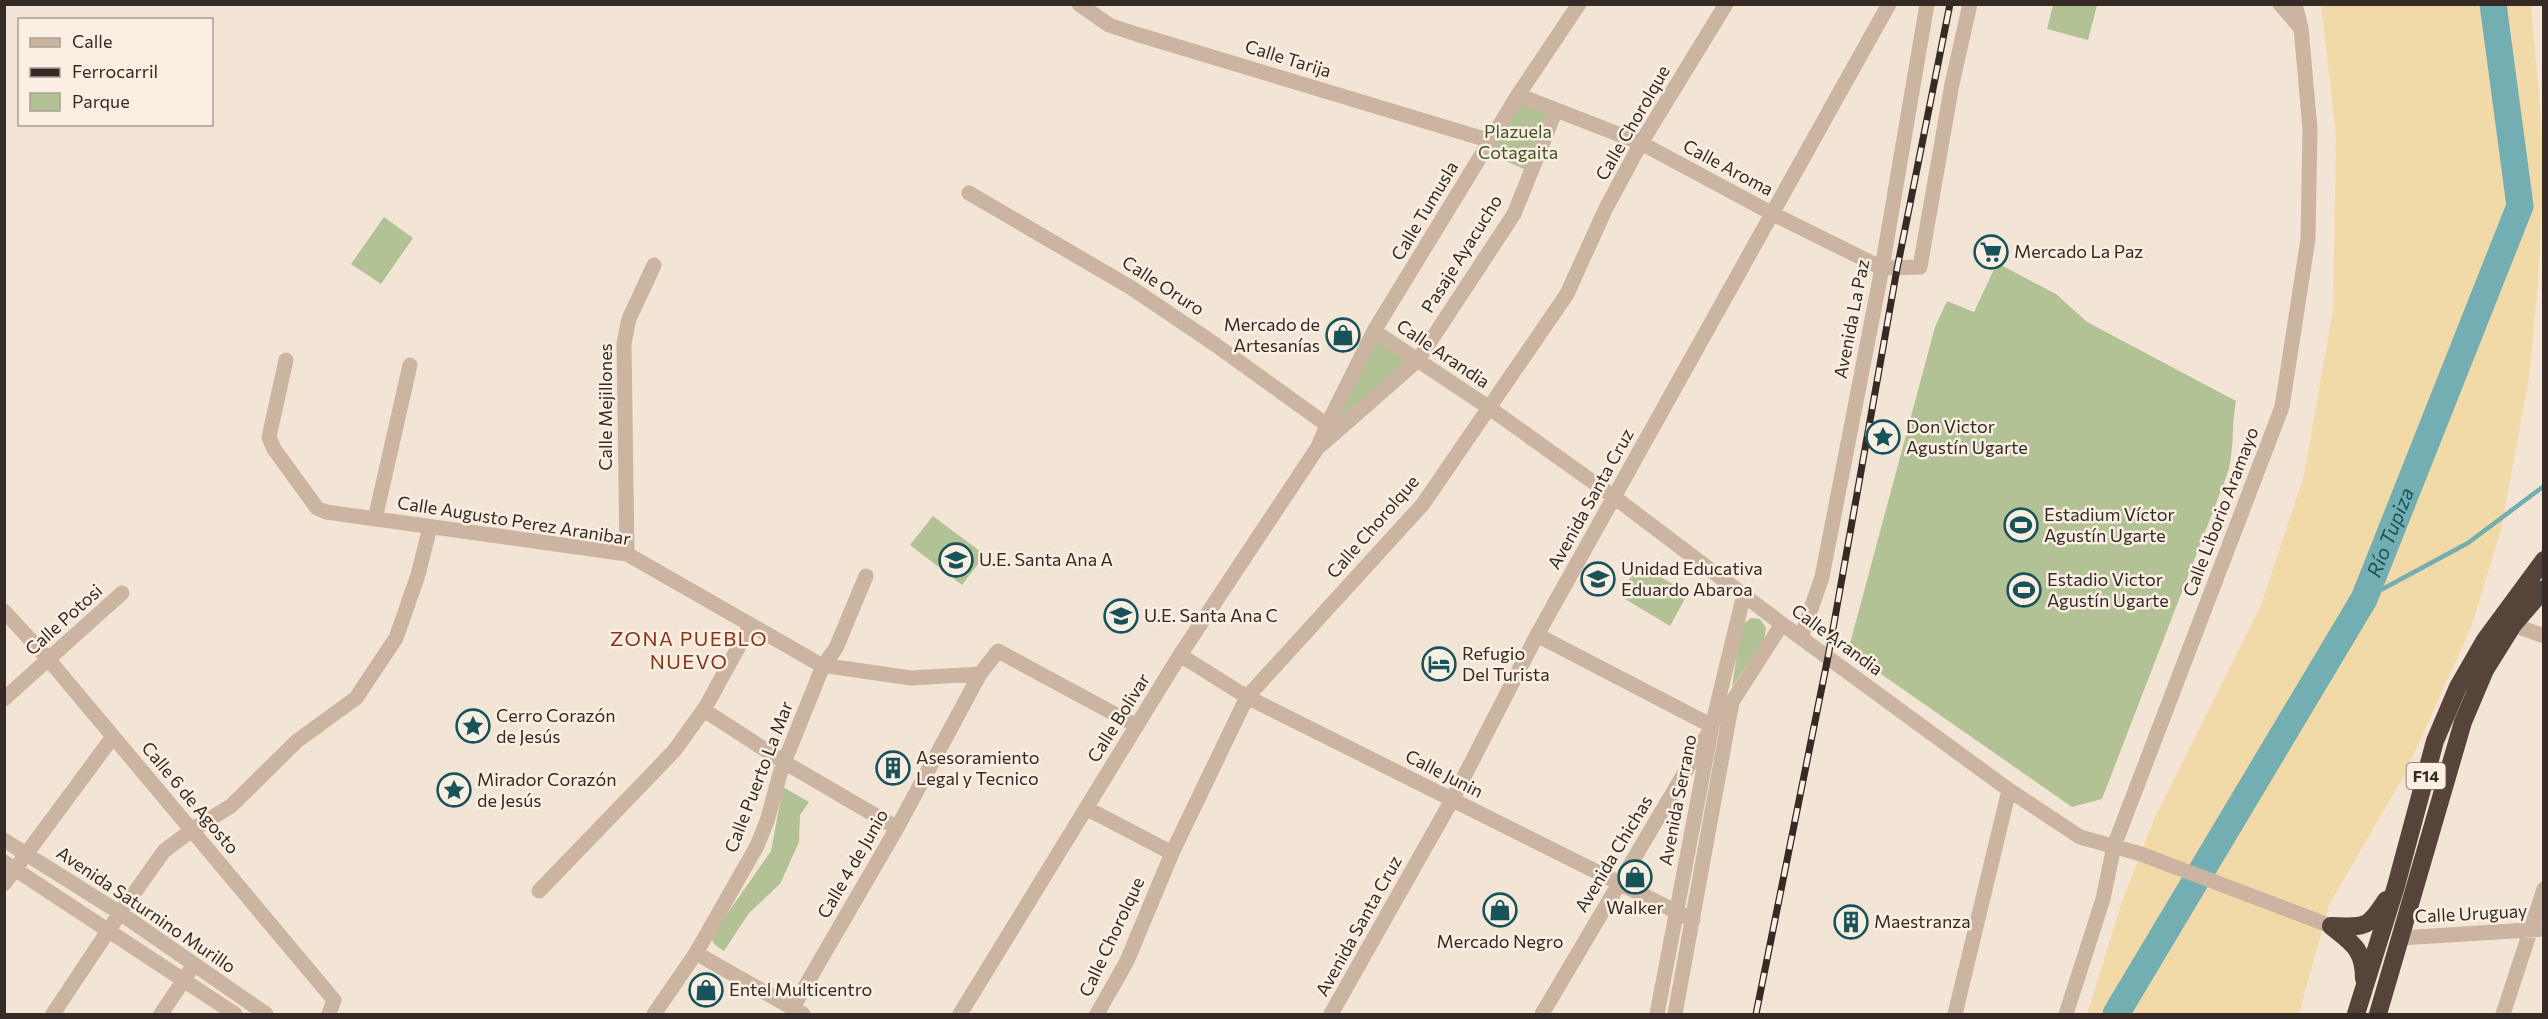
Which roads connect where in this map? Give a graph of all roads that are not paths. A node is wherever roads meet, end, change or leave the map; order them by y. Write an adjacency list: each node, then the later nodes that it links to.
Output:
1 (1079, 4): 12 (street, Calle Tarija)
2 (1579, 4): 10 (street, Calle Tumusla)
3 (1726, 4): 13 (street, Calle Chorolque)
4 (1889, 4): 15 (street, Avenida Santa Cruz)
5 (1927, 4): 17 (street, Avenida La Paz)
6 (1970, 4): 17 (street, Calle Aroma)
7 (2280, 4): 9 (street)
8 (2295, 4): 9 (street, Calle Liborio Aramayo)
9 (2301, 28): 58 (street, Calle Liborio Aramayo)
10 (1518, 94): 11 (street, Calle Aroma); 12 (street, Calle Tumusla)
11 (1556, 110): 13 (street, Calle Aroma); 20 (street, Pasaje Ayacucho)
12 (1491, 141): 18 (street, Calle Tumusla)
13 (1641, 143): 15 (street, Calle Aroma); 22 (street, Calle Chorolque)
14 (969, 194): 23 (street, Calle Oruro)
15 (1773, 214): 17 (street, Calle Aroma); 25 (street, Avenida Santa Cruz)
16 (654, 265): 28 (street, Calle Mejillones)
17 (1882, 268): 40 (street, Avenida La Paz)
18 (1374, 331): 20 (street, Calle Arandia); 23 (street, Calle Tumusla)
19 (286, 360): 26 (street, Calle Augusto Perez Aranibar)
20 (1418, 360): 22 (street, Calle Arandia); 24 (street, Pasaje Ayacucho)
21 (410, 365): 26 (street)
22 (1488, 407): 25 (street, Calle Arandia); 45 (street, Calle Chorolque)
23 (1327, 425): 24 (street, Calle Tumusla)
24 (1318, 447): 41 (street, Calle Bolivar)
25 (1614, 497): 33 (street, Calle Arandia); 38 (street, Avenida Santa Cruz)
26 (375, 519): 27 (street, Calle Augusto Perez Aranibar)
27 (430, 527): 28 (street, Calle Augusto Perez Aranibar); 56 (street)
28 (627, 554): 37 (street, Calle Augusto Perez Aranibar)
29 (2544, 560): 64 (highway, F14)
30 (866, 576): 43 (street, Calle Puerto La Mar)
31 (2544, 589): 36 (highway, F14)
32 (122, 593): 42 (street, Calle Potosi)
33 (1744, 594): 35 (street, Calle Arandia); 49 (street, Avenida Serrano)
34 (4, 611): 42 (street, Calle 6 de Agosto)
35 (1782, 624): 40 (street, Calle Arandia); 49 (street, Avenida Serrano)
36 (2513, 625): 39 (street); 73 (highway, F14)
37 (750, 626): 43 (street, Calle Augusto Perez Aranibar); 47 (street)
38 (1537, 635): 49 (street); 53 (street, Avenida Santa Cruz)
39 (2544, 636)
40 (1800, 638): 52 (street, Calle Arandia)
41 (1180, 655): 45 (street, Calle Junin); 48 (street, Calle Bolivar)
42 (49, 660): 46 (street, Calle Potosi); 50 (street, Calle 6 de Agosto)
43 (823, 666): 44 (street, Calle Augusto Perez Aranibar); 51 (street, Calle Puerto La Mar)
44 (980, 674): 48 (street); 55 (street, Calle 4 de Junio)
45 (1247, 697): 53 (street, Calle Junin); 59 (street, Calle Chorolque)
46 (4, 699)
47 (704, 710): 51 (street); 66 (street)
48 (1137, 726): 54 (street, Calle Bolivar)
49 (1719, 729): 63 (street, Avenida Chichas); 68 (street, Avenida Serrano); 69 (street, Avenida Serrano)
50 (112, 738): 56 (street, Calle 6 de Agosto); 60 (street)
51 (784, 762): 55 (street); 74 (street, Calle Puerto La Mar)
52 (2009, 790): 58 (street, Calle Arandia); 91 (street)
53 (1452, 800): 63 (street, Calle Junin); 87 (street, Avenida Santa Cruz)
54 (1086, 808): 59 (street); 85 (street, Calle Bolivar)
55 (897, 828): 78 (street, Calle 4 de Junio)
56 (192, 830): 67 (street); 83 (street, Calle 6 de Agosto)
57 (4, 840): 60 (street, Avenida Saturnino Murillo)
58 (2114, 846): 70 (street, Calle Arandia); 92 (street, Calle Liborio Aramayo)
59 (1172, 853): 86 (street, Calle Chorolque)
60 (26, 854): 61 (street); 67 (street, Avenida Saturnino Murillo)
61 (10, 865): 62 (street); 71 (street, Avenida Saturnino Murillo)
62 (4, 884)
63 (1619, 885): 68 (street, Calle Junin); 88 (street, Avenida Chichas)
64 (2396, 886): 70 (highway); 77 (highway, F14)
65 (2544, 889): 72 (street)
66 (539, 891)
67 (120, 913): 71 (street); 75 (street, Avenida Saturnino Murillo)
68 (1677, 913): 69 (street, Calle Junin); 89 (street, Avenida Serrano)
69 (1693, 920): 90 (street, Avenida Serrano)
70 (2331, 926): 77 (highway)
71 (109, 929): 76 (street, Avenida Saturnino Murillo); 79 (street)
72 (2537, 930): 73 (street, Calle Uruguay); 95 (street)
73 (2401, 938): 94 (highway, F14)
74 (696, 953): 78 (street); 84 (street, Calle Puerto La Mar)
75 (194, 965): 76 (street); 82 (street, Avenida Saturnino Murillo)
76 (184, 980): 80 (street); 81 (street, Avenida Saturnino Murillo)
77 (2364, 989): 93 (highway, F14)
78 (798, 1011)
79 (53, 1014)
80 (161, 1014)
81 (235, 1014)
82 (266, 1014)
83 (329, 1014)
84 (654, 1014)
85 (960, 1014)
86 (1097, 1014)
87 (1331, 1014)
88 (1542, 1014)
89 (1657, 1014)
90 (1675, 1014)
91 (1955, 1014)
92 (2066, 1014)
93 (2356, 1014)
94 (2378, 1014)
95 (2503, 1014)

